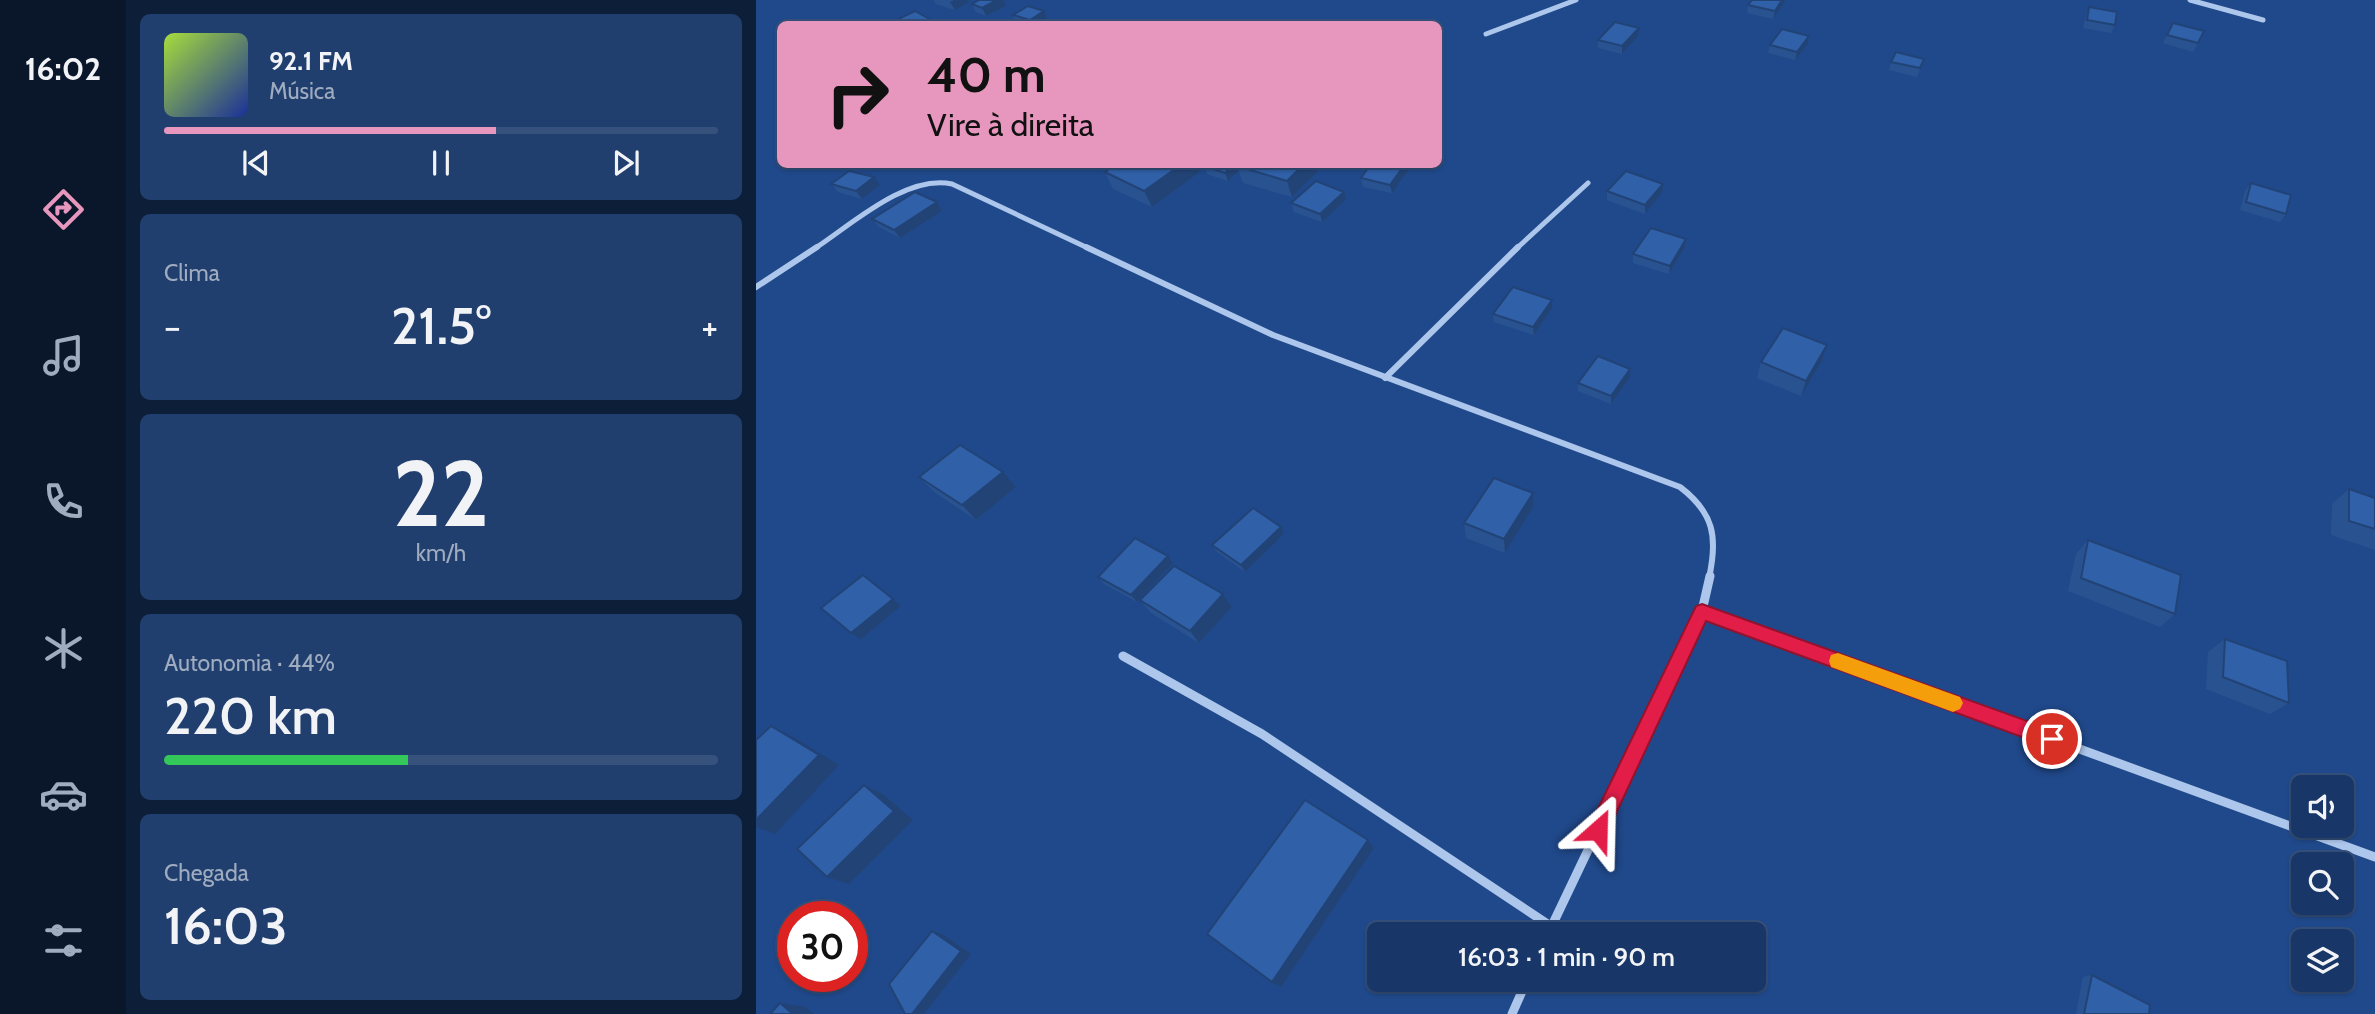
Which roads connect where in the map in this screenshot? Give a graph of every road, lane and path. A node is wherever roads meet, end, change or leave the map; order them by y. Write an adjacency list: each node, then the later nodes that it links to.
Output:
1 (1576, 0): 4 (street)
2 (2190, 0): 3 (street)
3 (2263, 20)
4 (1486, 34)
5 (1588, 183): 7 (street)
6 (756, 287): 7 (street)
7 (1385, 378): 8 (street)
8 (1702, 611): 10 (street); 12 (street)
9 (1124, 656): 11 (street)
10 (2375, 857)
11 (1537, 922)
12 (1554, 922)
13 (1522, 992): 14 (street)
14 (1512, 1014)

